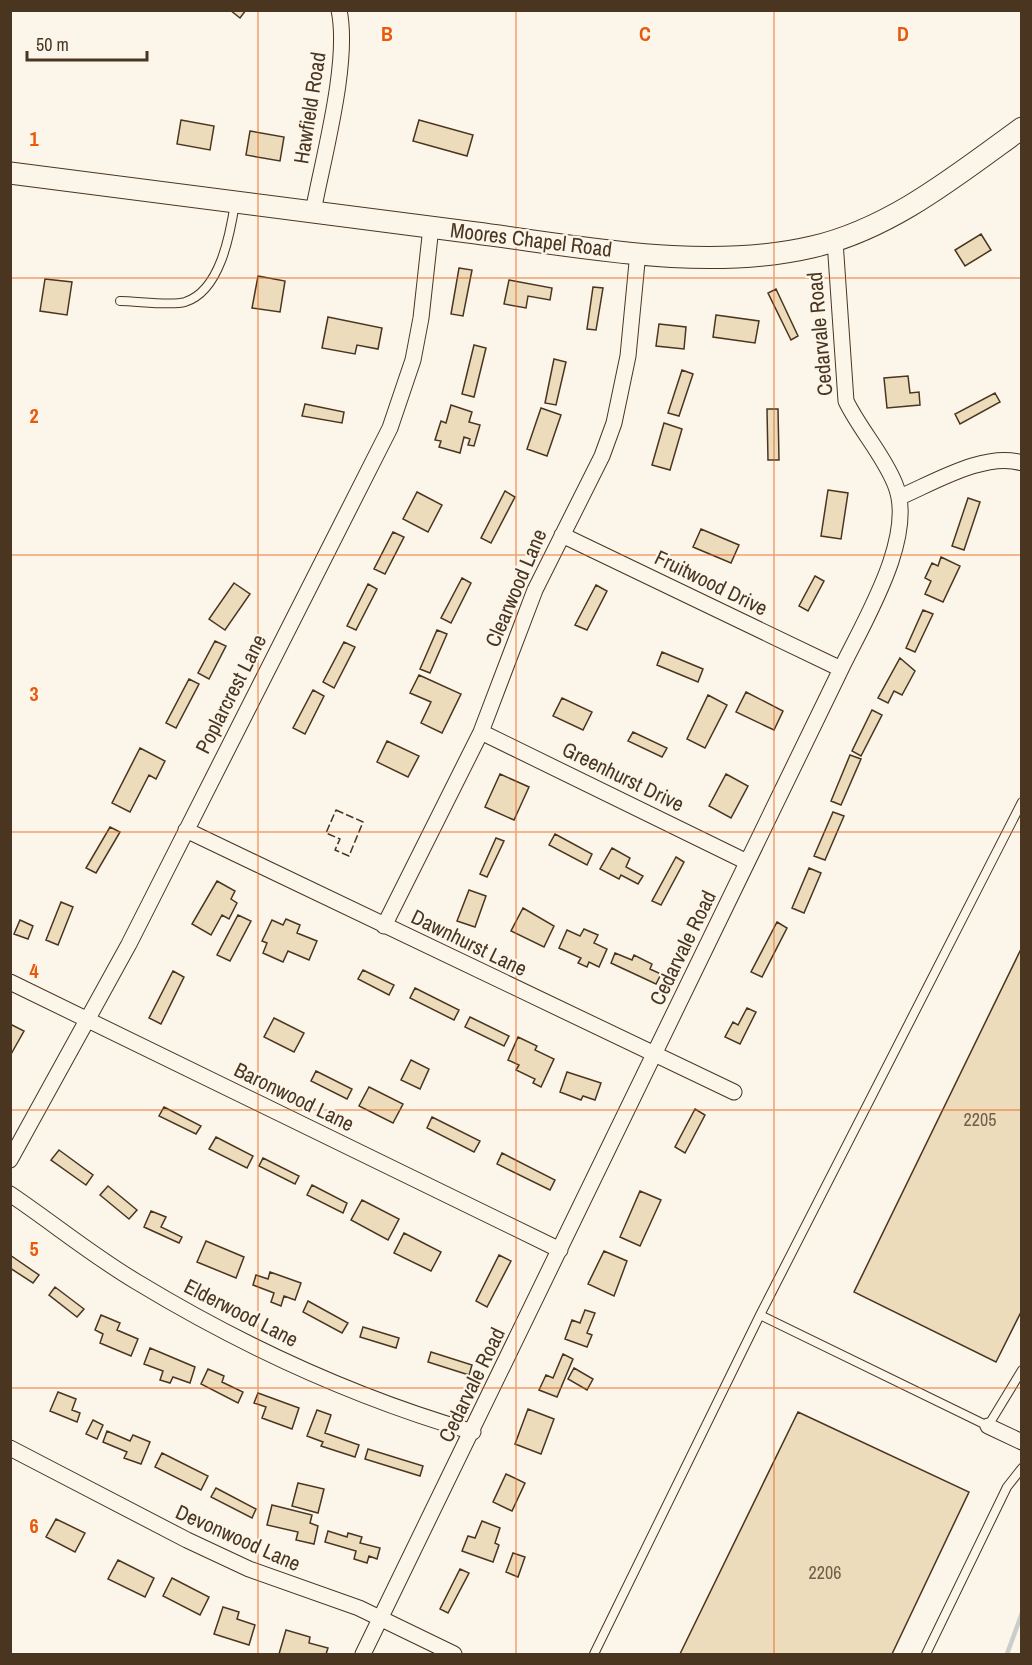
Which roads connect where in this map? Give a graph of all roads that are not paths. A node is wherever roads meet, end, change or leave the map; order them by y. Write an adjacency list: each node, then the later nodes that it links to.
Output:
1 (339, 10): 5 (street, Hawfield Road)
2 (1022, 128): 7 (main road, Moores Chapel Road)
3 (10, 173): 4 (main road, Moores Chapel Road)
4 (235, 202): 5 (main road, Moores Chapel Road); 9 (lane)
5 (313, 212): 6 (main road, Moores Chapel Road)
6 (431, 227): 8 (main road, Moores Chapel Road); 16 (street, Poplarcrest Lane)
7 (835, 241): 8 (main road, Moores Chapel Road); 11 (street, Cedarvale Road)
8 (638, 252): 12 (street, Clearwood Lane)
9 (120, 301)
10 (1022, 463): 11 (street)
11 (900, 496): 13 (street, Cedarvale Road)
12 (562, 535): 13 (street, Fruitwood Drive); 14 (street, Clearwood Lane)
13 (841, 669): 17 (street, Cedarvale Road)
14 (481, 732): 17 (street, Greenhurst Drive); 18 (street, Clearwood Lane)
15 (1022, 802): 26 (lane)
16 (186, 830): 18 (street, Dawnhurst Lane); 20 (street, Poplarcrest Lane)
17 (747, 862): 21 (street, Cedarvale Road)
18 (384, 926): 21 (street, Dawnhurst Lane)
19 (10, 982): 20 (street, Baronwood Lane)
20 (89, 1021): 23 (street, Poplarcrest Lane); 25 (street, Baronwood Lane)
21 (655, 1054): 22 (street, Dawnhurst Lane); 25 (street, Cedarvale Road)
22 (734, 1092)
23 (10, 1160)
24 (10, 1194): 29 (street, Elderwood Lane)
25 (560, 1250): 29 (street, Cedarvale Road)
26 (760, 1315): 28 (lane); 36 (lane)
27 (1022, 1370): 28 (lane)
28 (988, 1426): 30 (street)
29 (473, 1432): 33 (street, Cedarvale Road)
30 (1022, 1442)
31 (10, 1448): 33 (street, Devonwood Lane)
32 (1022, 1468): 37 (lane)
33 (380, 1618): 34 (street, Cedarvale Road); 35 (street, Devonwood Lane)
34 (363, 1654)
35 (454, 1654)
36 (594, 1654)
37 (926, 1654)

